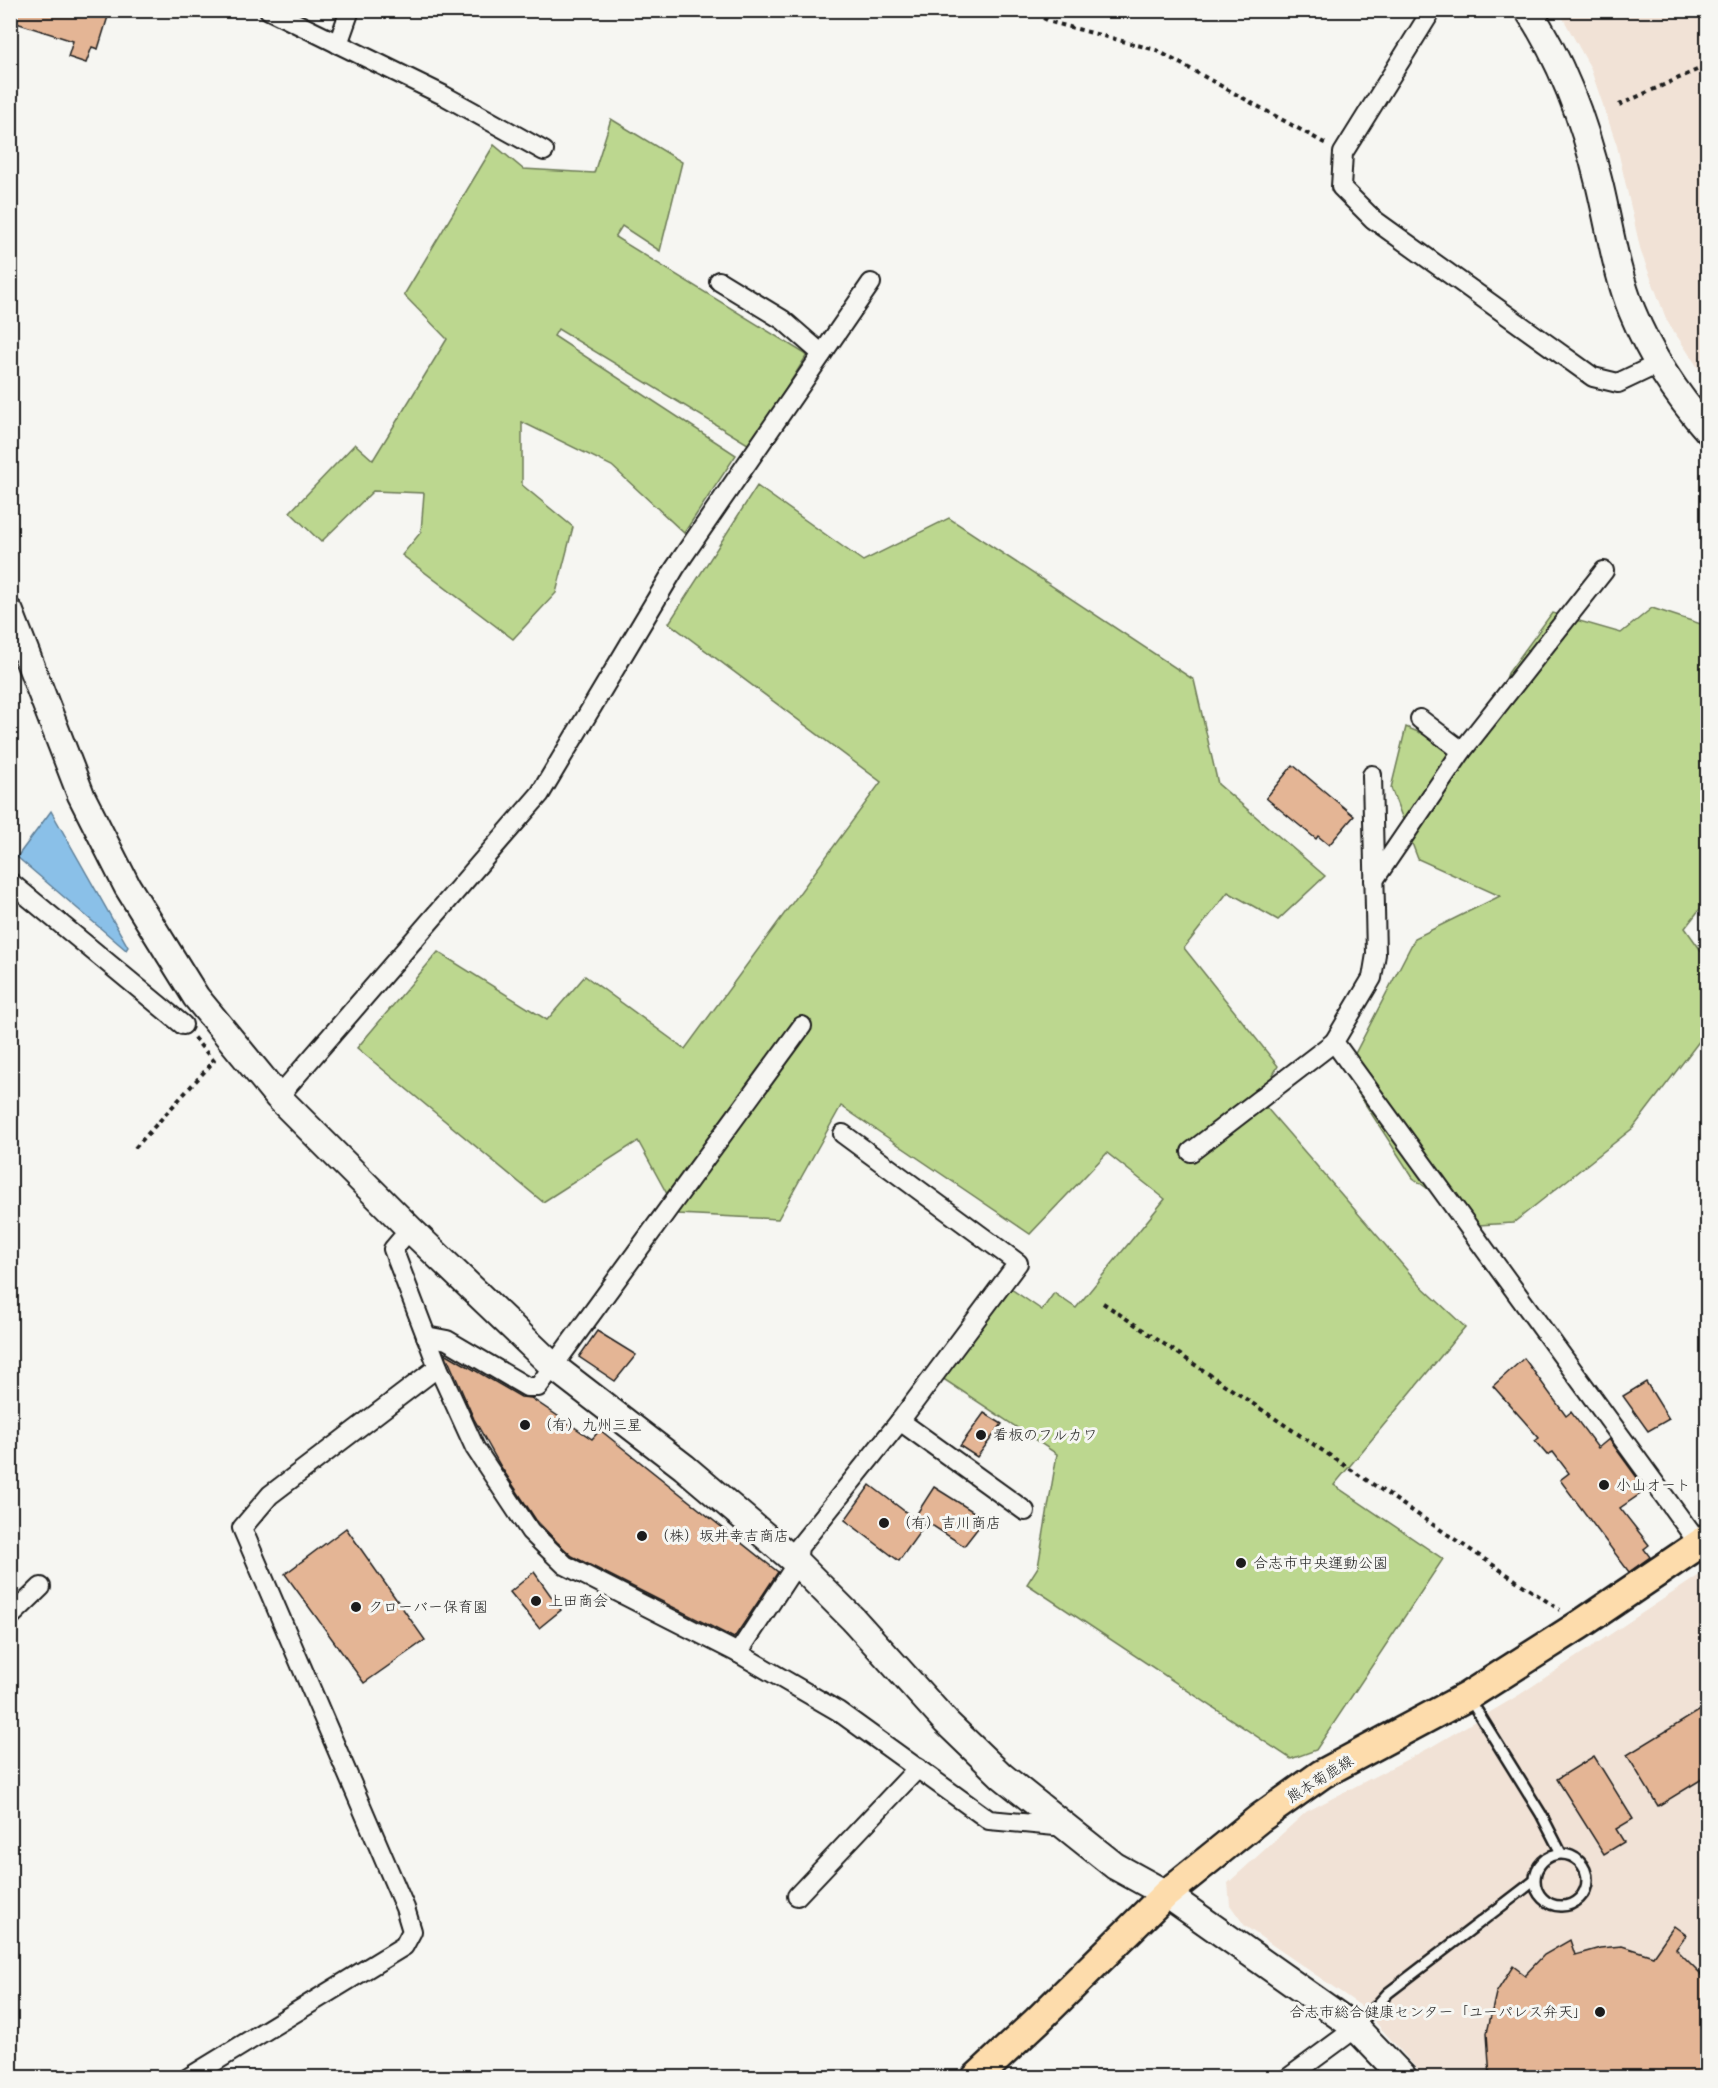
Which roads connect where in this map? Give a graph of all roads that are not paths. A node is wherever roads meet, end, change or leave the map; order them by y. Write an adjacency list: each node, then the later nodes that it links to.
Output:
1 (269, 10): 5 (street)
2 (350, 10): 5 (street)
3 (1432, 10): 10 (street)
4 (1527, 10): 10 (street)
5 (338, 44): 6 (street)
6 (544, 151)
7 (719, 281): 9 (street)
8 (871, 283): 9 (street)
9 (822, 354): 22 (street)
10 (1658, 364): 11 (street)
11 (1707, 431)
12 (1604, 571): 15 (street)
13 (10, 612): 22 (street)
14 (1420, 719): 15 (street)
15 (1462, 751): 17 (street)
16 (1372, 775): 17 (street)
17 (1374, 880): 21 (street)
18 (10, 882): 19 (street)
19 (183, 1025)
20 (802, 1026): 28 (street)
21 (1335, 1042): 24 (street); 31 (street)
22 (278, 1097): 25 (street)
23 (843, 1134): 29 (street)
24 (1191, 1152)
25 (410, 1229): 26 (street); 28 (street)
26 (426, 1336): 27 (street); 28 (street)
27 (438, 1367): 35 (street); 44 (street)
28 (554, 1367): 32 (street)
29 (900, 1421): 30 (street); 32 (street)
30 (1025, 1511)
31 (1703, 1541): 36 (main road, 熊本菊鹿線)
32 (797, 1563): 35 (street); 38 (street)
33 (42, 1587): 34 (street)
34 (10, 1617)
35 (738, 1653): 37 (street)
36 (1468, 1696): 39 (lane); 41 (main road, 熊本菊鹿線)
37 (918, 1768): 38 (street); 42 (street)
38 (1066, 1827): 41 (street)
39 (1561, 1853): 40 (lane); 40 (lane)
40 (1534, 1881): 43 (lane)
41 (1166, 1894): 43 (street); 45 (main road, 熊本菊鹿線)
42 (797, 1896)
43 (1356, 2028): 46 (street); 47 (street)
44 (188, 2078)
45 (976, 2078)
46 (1288, 2078)
47 (1404, 2078)

